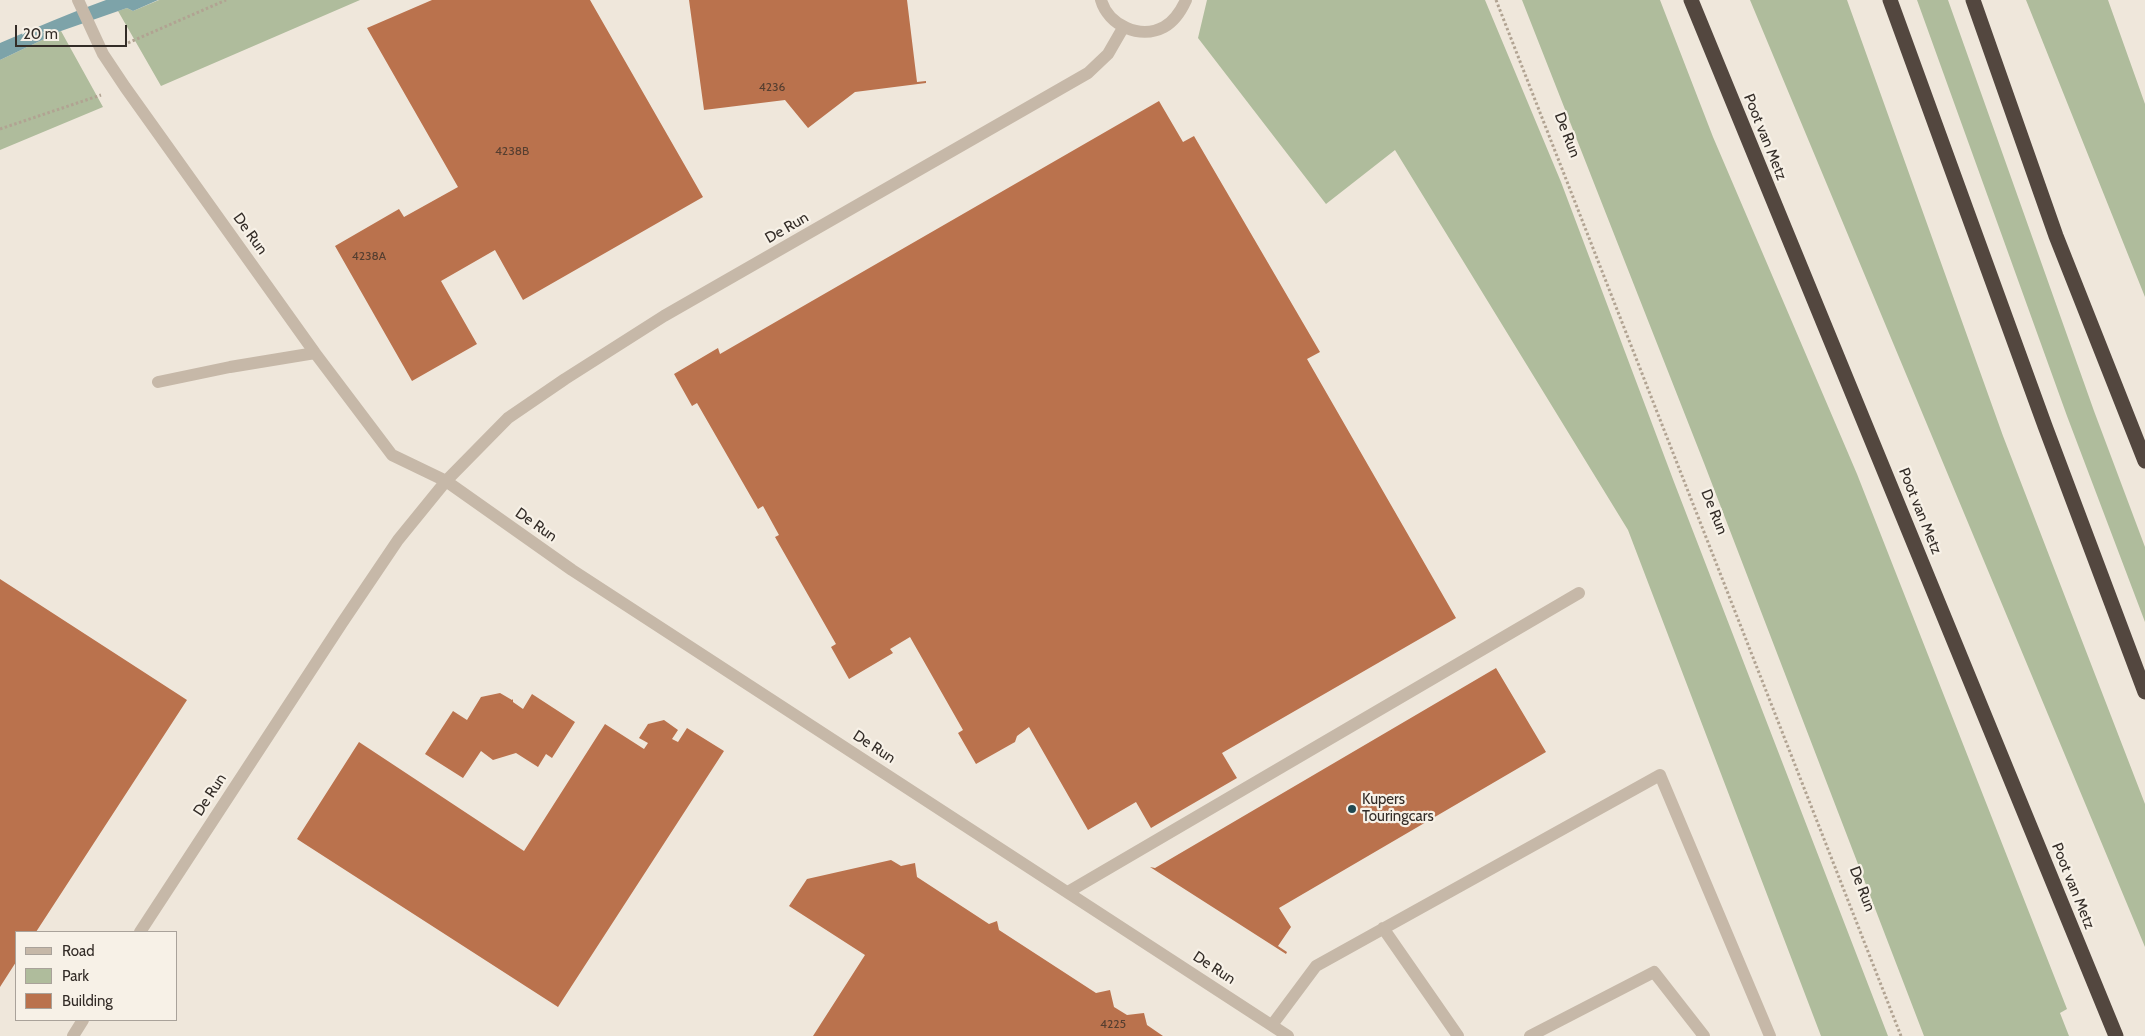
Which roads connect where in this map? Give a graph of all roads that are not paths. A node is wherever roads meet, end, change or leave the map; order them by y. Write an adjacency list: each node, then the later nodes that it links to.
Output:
1 (78, 0): 8 (street, De Run)
2 (1101, 0): 7 (street)
3 (1186, 0): 7 (street)
4 (1691, 0): 19 (highway, Poot van Metz)
5 (1890, 0): 13 (highway)
6 (1973, 0): 10 (highway)
7 (1124, 28): 11 (street, De Run)
8 (315, 353): 9 (street); 11 (street, De Run)
9 (158, 382)
10 (2145, 461)
11 (446, 480): 14 (street, De Run); 16 (street, De Run)
12 (1579, 593): 14 (street)
13 (2145, 692)
14 (1068, 892): 18 (street, De Run)
15 (1383, 928): 18 (street); 22 (street); 25 (street)
16 (141, 931)
17 (82, 1021): 20 (street)
18 (1272, 1025): 21 (street, De Run)
19 (2114, 1032)
20 (73, 1036)
21 (1288, 1036)
22 (1458, 1036)
23 (1530, 1036): 24 (street)
24 (1704, 1036)
25 (1770, 1036)

